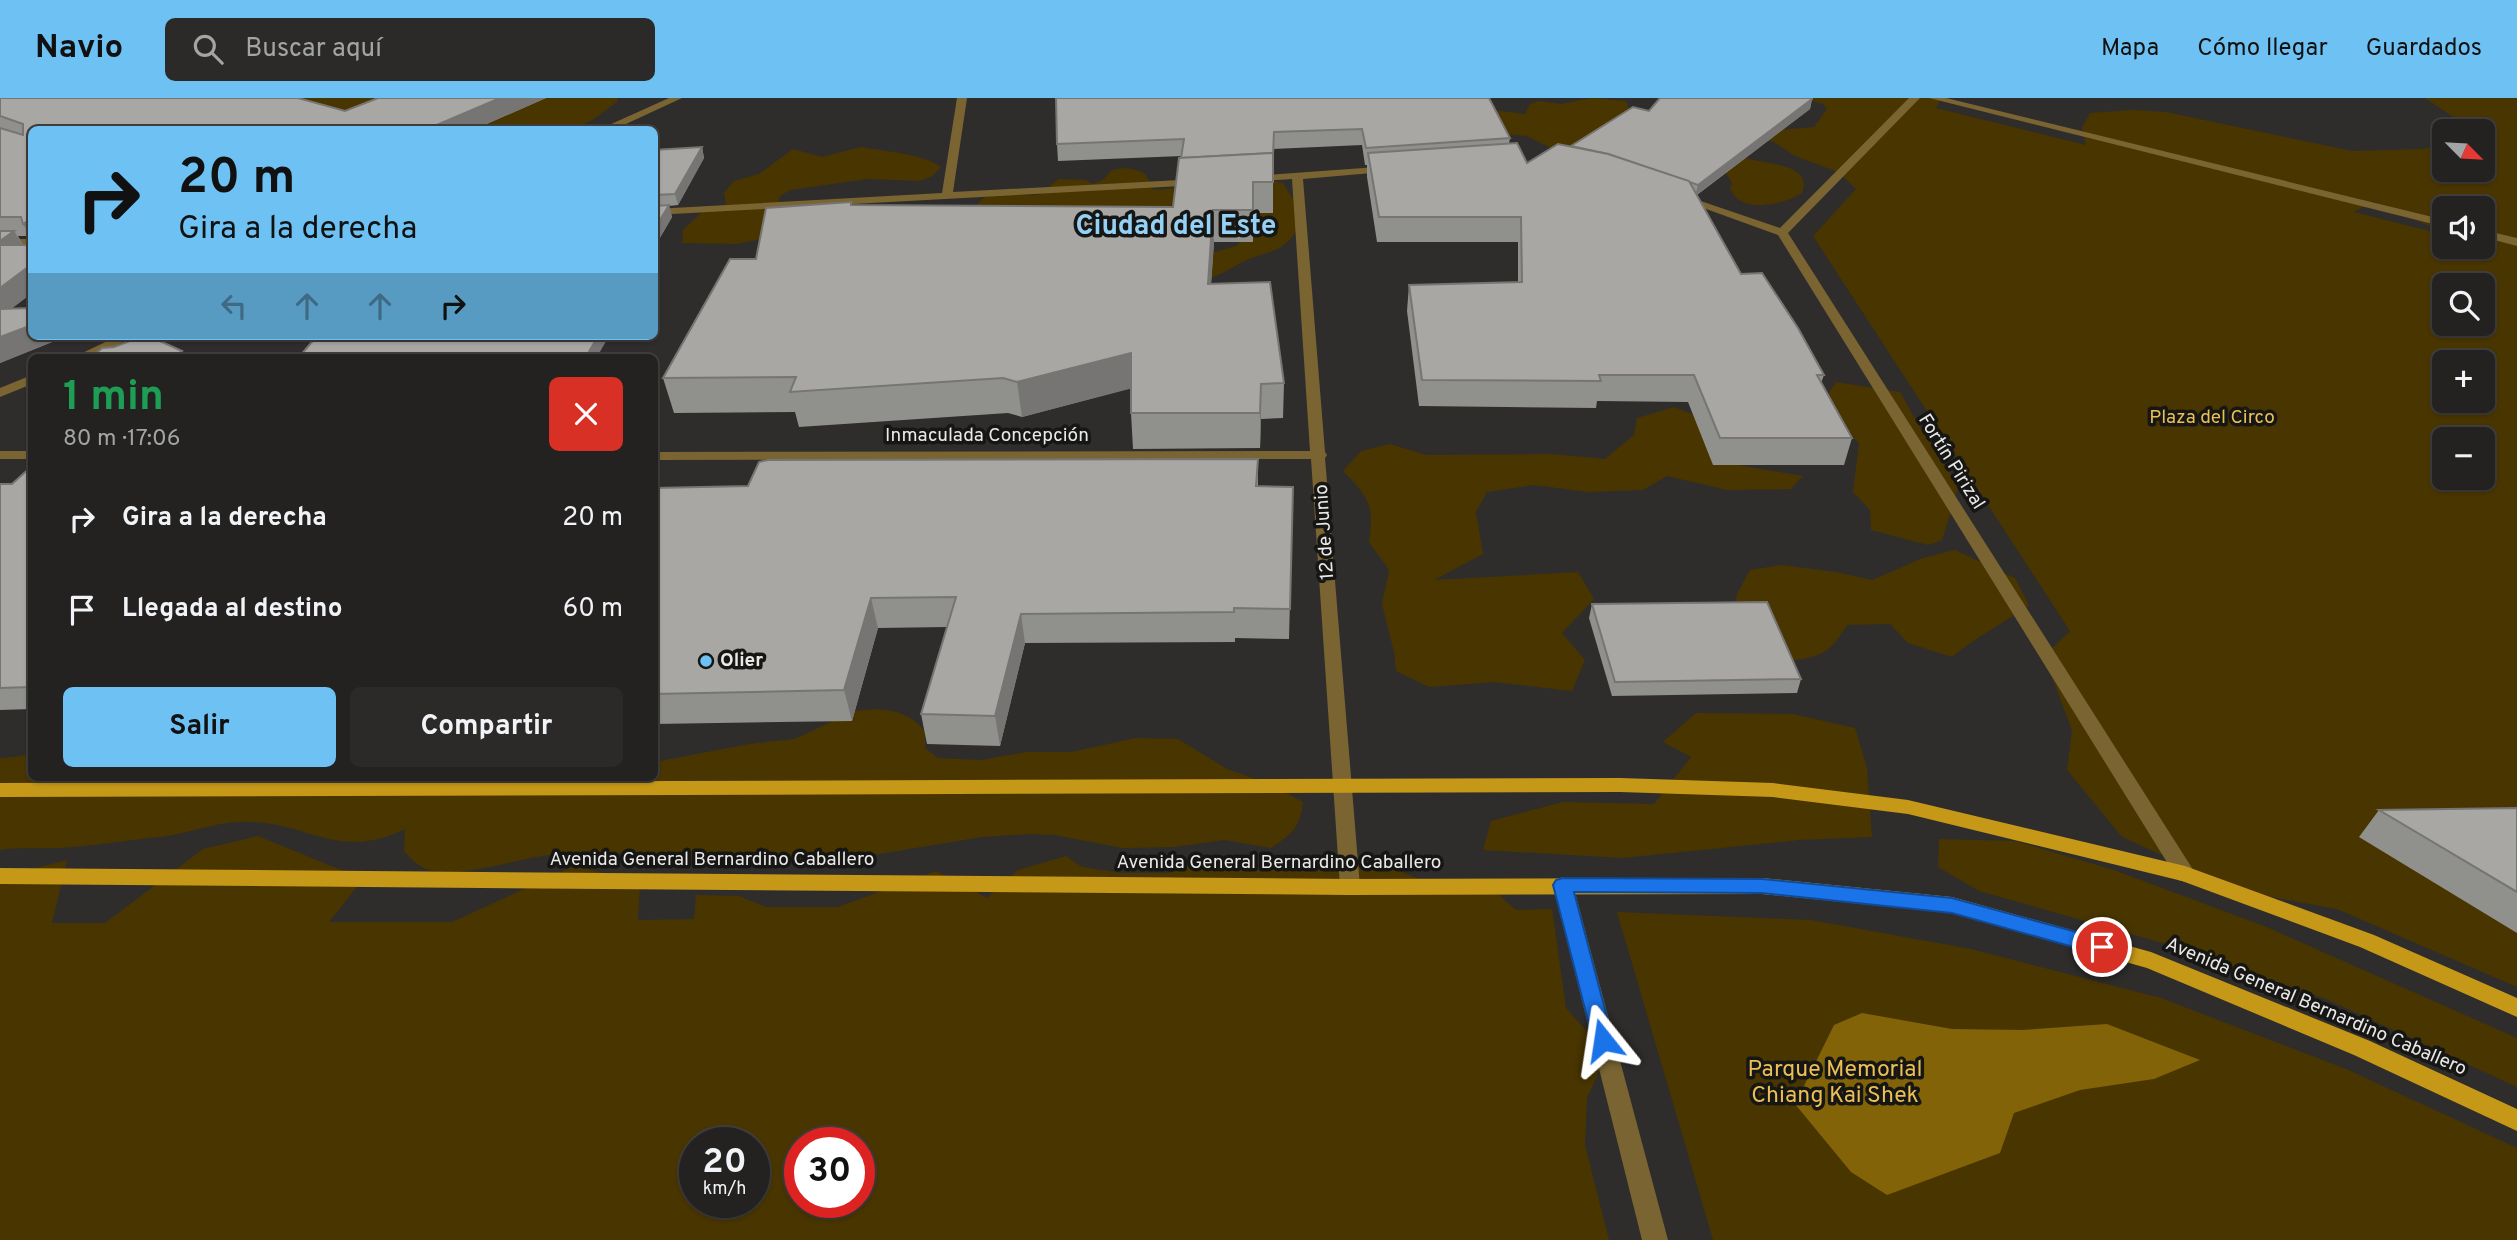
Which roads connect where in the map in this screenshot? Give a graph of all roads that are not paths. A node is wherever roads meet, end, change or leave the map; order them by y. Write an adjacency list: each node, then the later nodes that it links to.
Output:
1 (677, 98): 5 (street)
2 (962, 98): 11 (street)
3 (1915, 98): 14 (street)
4 (1934, 98): 13 (street)
5 (612, 126)
6 (1407, 168): 7 (street)
7 (1297, 176): 8 (street); 25 (street, 12 de Junio)
8 (1243, 179)
9 (1216, 181): 11 (street)
10 (1670, 194): 14 (street)
11 (947, 197): 12 (street)
12 (658, 212)
13 (2432, 221)
14 (1782, 233): 29 (street, Fortín Pirizal)
15 (2495, 236): 16 (street)
16 (2517, 242)
17 (0, 243): 18 (street)
18 (28, 243)
19 (120, 340): 20 (street)
20 (88, 354)
21 (28, 381): 22 (street)
22 (0, 393)
23 (0, 455): 24 (street)
24 (28, 455)
25 (1320, 455): 26 (street, Inmaculada Concepción); 27 (street, 12 de Junio)
26 (658, 456)
27 (1343, 786): 28 (main road); 29 (main road); 32 (street, 12 de Junio)
28 (0, 790)
29 (2185, 874): 33 (main road)
30 (0, 876): 32 (main road, Avenida General Bernardino Caballero)
31 (1563, 885): 32 (main road, Avenida General Bernardino Caballero); 34 (main road, Avenida General Bernardino Caballero); 35 (street)
32 (1350, 887)
33 (2517, 1008)
34 (2517, 1120)
35 (1655, 1240)

